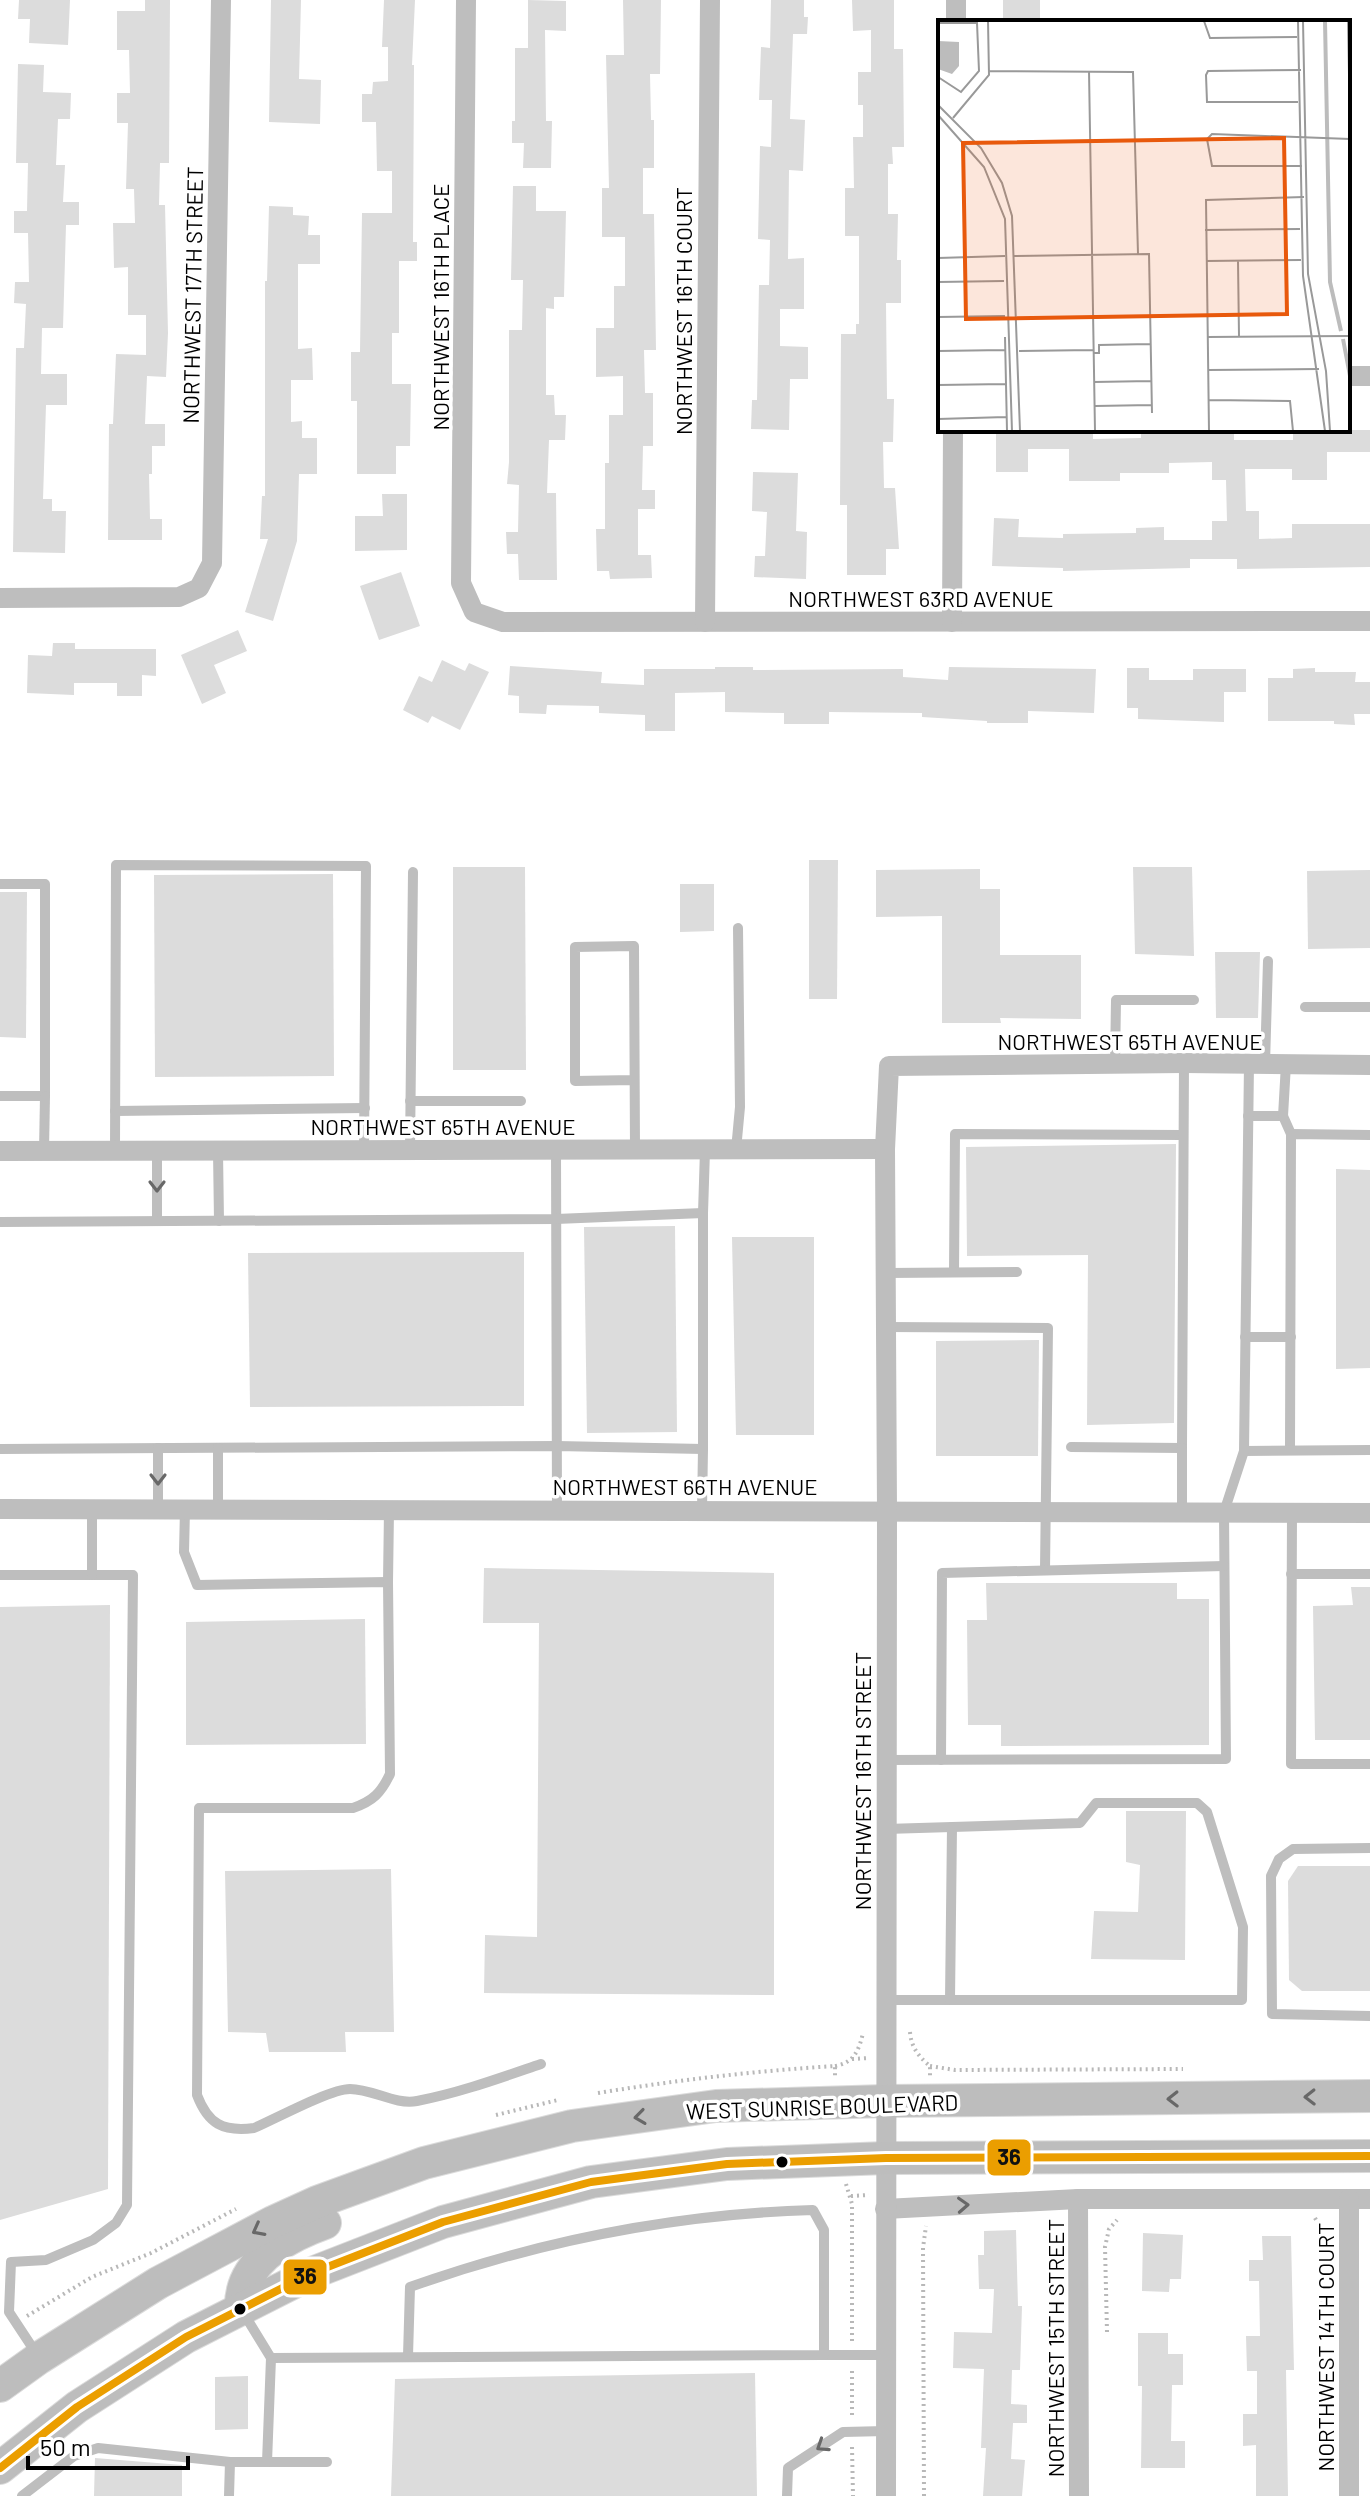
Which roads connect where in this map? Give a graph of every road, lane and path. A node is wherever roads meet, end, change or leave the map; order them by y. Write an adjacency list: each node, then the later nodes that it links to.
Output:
1 (221, 0): 5 (street, NORTHWEST 17TH STREET)
2 (466, 0): 6 (street, NORTHWEST 16TH PLACE)
3 (710, 0): 8 (street, NORTHWEST 16TH COURT)
4 (953, 432): 9 (street)
5 (0, 598)
6 (474, 612): 8 (street, NORTHWEST 63RD AVENUE)
7 (1370, 621): 9 (street, NORTHWEST 63RD AVENUE)
8 (705, 622): 9 (street, NORTHWEST 63RD AVENUE)
9 (952, 622)
10 (413, 872): 25 (lane)
11 (0, 884): 24 (lane)
12 (738, 928): 39 (lane)
13 (1268, 961): 19 (lane)
14 (1194, 1000): 18 (lane)
15 (1305, 1007): 16 (lane)
16 (1370, 1007)
17 (1184, 1063): 18 (street, NORTHWEST 65TH AVENUE); 19 (street, NORTHWEST 65TH AVENUE); 32 (lane)
18 (1115, 1064): 21 (street, NORTHWEST 65TH AVENUE)
19 (1267, 1064): 20 (street, NORTHWEST 65TH AVENUE); 29 (lane); 30 (lane)
20 (1370, 1065)
21 (889, 1066): 34 (street, NORTHWEST 16TH STREET)
22 (634, 1080): 22 (lane); 37 (lane)
23 (0, 1096): 24 (lane)
24 (45, 1096): 41 (lane)
25 (410, 1101): 26 (lane); 35 (lane)
26 (521, 1101)
27 (365, 1108): 28 (lane); 28 (lane); 45 (lane)
28 (115, 1111): 42 (lane)
29 (1248, 1116): 30 (lane); 55 (lane)
30 (1283, 1116): 31 (lane)
31 (1291, 1134): 33 (lane); 56 (lane)
32 (1183, 1135): 51 (lane); 61 (lane)
33 (1370, 1135)
34 (885, 1149): 39 (street, NORTHWEST 65TH AVENUE); 53 (street, NORTHWEST 16TH STREET)
35 (410, 1150): 36 (street, NORTHWEST 65TH AVENUE); 45 (street, NORTHWEST 65TH AVENUE)
36 (556, 1150): 37 (street, NORTHWEST 65TH AVENUE); 47 (lane)
37 (635, 1150): 38 (street, NORTHWEST 65TH AVENUE)
38 (705, 1150): 39 (street, NORTHWEST 65TH AVENUE); 46 (lane)
39 (736, 1150)
40 (0, 1151): 41 (street, NORTHWEST 65TH AVENUE)
41 (44, 1151): 42 (street, NORTHWEST 65TH AVENUE)
42 (115, 1151): 43 (street, NORTHWEST 65TH AVENUE)
43 (157, 1151): 44 (street, NORTHWEST 65TH AVENUE); 48 (lane, one-way to 48)
44 (218, 1151): 45 (street, NORTHWEST 65TH AVENUE); 49 (lane)
45 (364, 1151)
46 (703, 1213): 47 (lane); 63 (lane)
47 (556, 1219): 49 (lane); 57 (lane)
48 (157, 1221): 49 (lane); 50 (lane)
49 (219, 1221)
50 (0, 1222)
51 (954, 1272): 52 (lane); 53 (lane)
52 (1017, 1272)
53 (886, 1273): 54 (street, NORTHWEST 16TH STREET)
54 (886, 1327): 75 (street, NORTHWEST 16TH STREET); 76 (lane)
55 (1245, 1337): 56 (lane); 66 (lane)
56 (1291, 1337): 64 (lane)
57 (557, 1446): 60 (lane); 63 (lane); 73 (lane)
58 (1071, 1447): 61 (lane)
59 (158, 1448): 60 (lane); 62 (lane); 69 (lane, one-way to 69)
60 (218, 1448): 71 (lane)
61 (1182, 1448): 77 (lane)
62 (0, 1449)
63 (703, 1449): 74 (lane)
64 (1290, 1450): 65 (lane); 66 (lane)
65 (1370, 1450)
66 (1244, 1451): 78 (lane)
67 (0, 1509): 68 (street, NORTHWEST 66TH AVENUE)
68 (92, 1509): 69 (street, NORTHWEST 66TH AVENUE); 86 (lane)
69 (158, 1509): 70 (street, NORTHWEST 66TH AVENUE)
70 (185, 1509): 71 (street, NORTHWEST 66TH AVENUE); 87 (lane)
71 (218, 1509): 72 (street, NORTHWEST 66TH AVENUE)
72 (389, 1510): 73 (street, NORTHWEST 66TH AVENUE); 87 (lane)
73 (557, 1510): 74 (street, NORTHWEST 66TH AVENUE)
74 (702, 1510): 75 (street, NORTHWEST 66TH AVENUE)
75 (887, 1511): 76 (street, NORTHWEST 66TH AVENUE); 88 (street, NORTHWEST 16TH STREET)
76 (1046, 1512): 77 (street, NORTHWEST 66TH AVENUE); 82 (lane)
77 (1182, 1512): 78 (street, NORTHWEST 66TH AVENUE)
78 (1224, 1512): 79 (street, NORTHWEST 66TH AVENUE); 81 (lane)
79 (1292, 1513): 80 (street, NORTHWEST 66TH AVENUE); 83 (lane)
80 (1370, 1513)
81 (1224, 1566): 82 (lane); 89 (lane)
82 (1045, 1570): 89 (lane)
83 (1291, 1574): 84 (lane); 90 (lane)
84 (1370, 1574)
85 (0, 1575): 86 (lane)
86 (92, 1575): 115 (lane)
87 (388, 1582): 98 (lane)
88 (887, 1760): 89 (lane); 92 (street, NORTHWEST 16TH STREET)
89 (941, 1760)
90 (1370, 1764)
91 (952, 1827): 92 (lane); 95 (lane); 95 (lane)
92 (886, 1829): 94 (street, NORTHWEST 16TH STREET)
93 (1370, 1848): 96 (lane)
94 (886, 2000): 95 (lane); 103 (street, NORTHWEST 16TH STREET)
95 (950, 2000)
96 (1370, 2016)
97 (863, 2033): 99 (path)
98 (541, 2064)
99 (835, 2066)
100 (930, 2066): 101 (path)
101 (1195, 2069)
102 (1370, 2096): 103 (highway, WEST SUNRISE BOULEVARD, one-way to 103)
103 (885, 2101): 104 (highway, WEST SUNRISE BOULEVARD, one-way to 104); 106 (street, NORTHWEST 16TH STREET)
104 (546, 2134): 116 (highway); 124 (highway, WEST SUNRISE BOULEVARD, one-way to 124)
105 (1370, 2156): 106 (highway)
106 (886, 2158): 111 (street, NORTHWEST 16TH STREET); 116 (highway)
107 (843, 2180): 121 (path)
108 (1078, 2199): 109 (street); 111 (street, one-way to 108); 139 (street, NORTHWEST 15TH STREET)
109 (1349, 2199): 110 (street); 140 (street, NORTHWEST 14TH COURT)
110 (1370, 2199)
111 (885, 2209): 122 (street, NORTHWEST 16TH STREET)
112 (1311, 2214): 118 (path)
113 (1122, 2217): 119 (path)
114 (923, 2248): 138 (path)
115 (6, 2262): 117 (lane)
116 (241, 2309): 125 (lane); 132 (highway)
117 (5, 2312): 124 (lane)
118 (1322, 2313)
119 (1107, 2332)
120 (824, 2355): 121 (lane); 123 (lane); 123 (lane)
121 (852, 2355): 122 (lane); 128 (path)
122 (886, 2355): 127 (street, NORTHWEST 16TH STREET)
123 (408, 2356): 125 (lane)
124 (39, 2358): 126 (highway, WEST SUNRISE BOULEVARD)
125 (271, 2358): 130 (lane)
126 (0, 2386)
127 (886, 2431): 128 (lane); 137 (street, NORTHWEST 16TH STREET)
128 (852, 2432): 135 (lane, one-way to 135); 136 (path)
129 (230, 2462): 130 (lane); 133 (lane); 134 (lane)
130 (267, 2462): 131 (lane)
131 (327, 2462)
132 (0, 2468)
133 (22, 2496)
134 (229, 2496)
135 (787, 2496)
136 (853, 2496)
137 (886, 2496)
138 (924, 2496)
139 (1079, 2496)
140 (1349, 2496)

